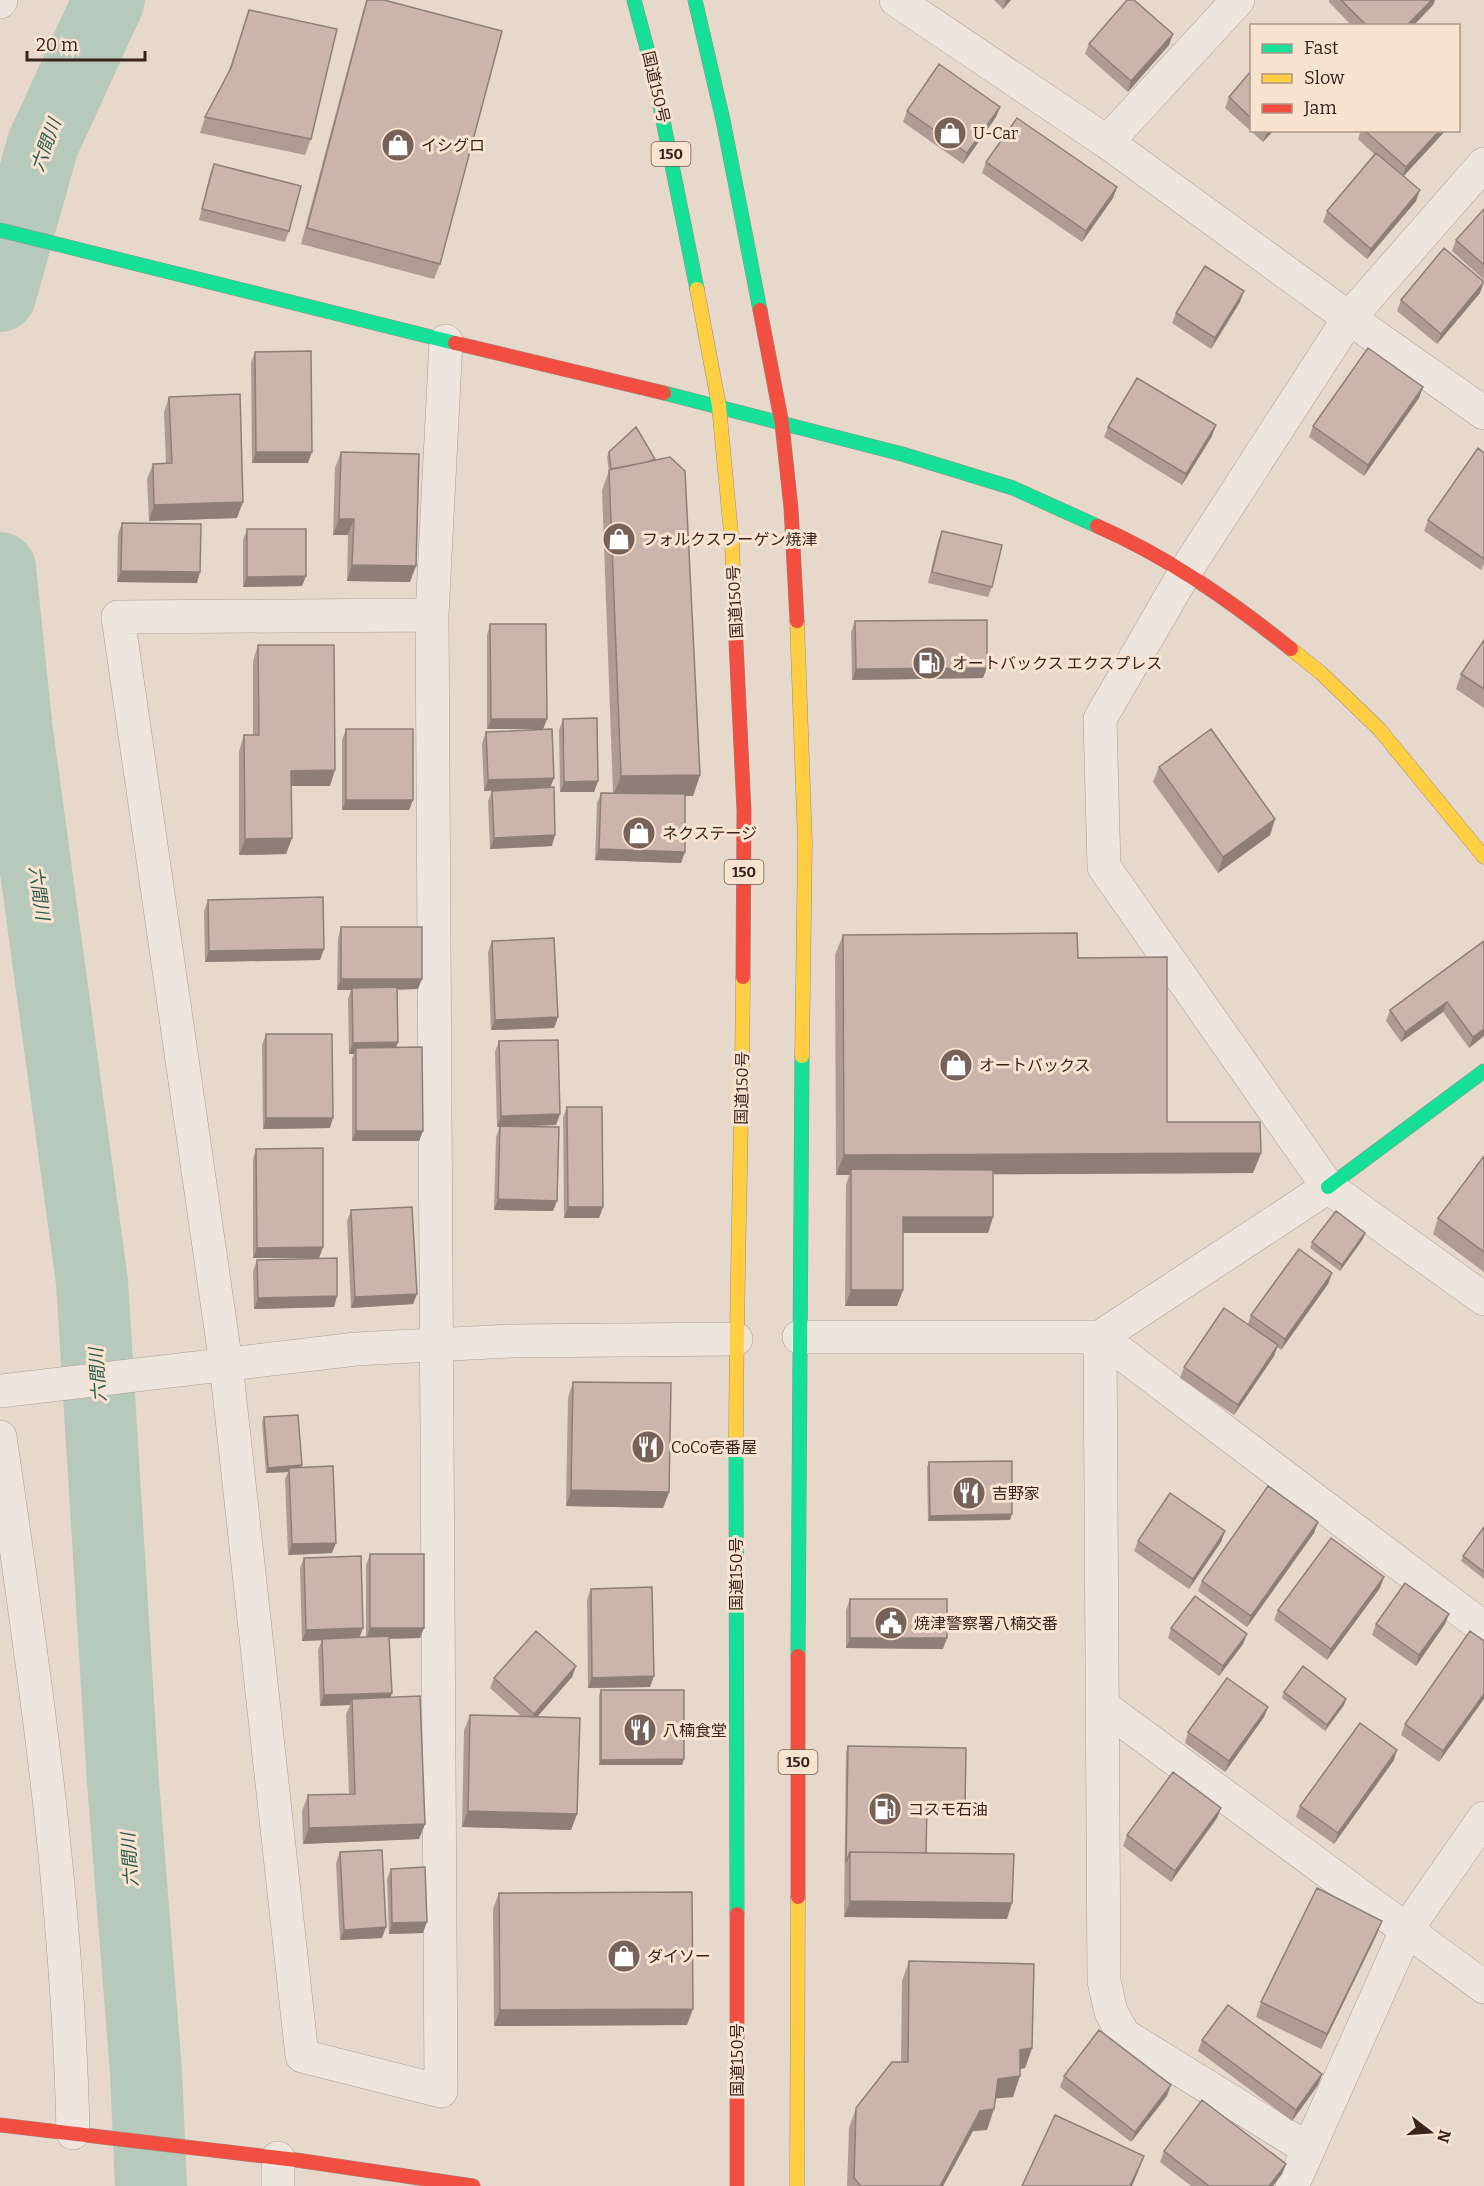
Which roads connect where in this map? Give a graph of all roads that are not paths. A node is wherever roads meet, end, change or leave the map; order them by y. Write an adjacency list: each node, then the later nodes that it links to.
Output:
1 (634, 0): 10 (main road, 国道150号 / 150)
2 (695, 0): 12 (main road, 150)
3 (896, 0): 5 (street)
4 (1238, 0): 5 (street)
5 (1107, 142): 8 (street)
6 (1484, 164): 8 (street)
7 (0, 230): 9 (main road)
8 (1349, 318): 11 (street); 13 (street)
9 (446, 341): 10 (main road); 14 (street)
10 (719, 406): 12 (main road); 21 (main road, 国道150号 / 150)
11 (1484, 413)
12 (782, 424): 13 (main road); 19 (main road, 150)
13 (1185, 572): 15 (main road); 17 (street)
14 (432, 615): 22 (street); 23 (street)
15 (1484, 857)
16 (1484, 1071): 17 (main road)
17 (1328, 1186): 18 (street); 20 (street)
18 (1484, 1299)
19 (799, 1337): 20 (street); 37 (main road, 150)
20 (1100, 1337): 26 (street); 27 (street)
21 (736, 1339): 22 (street); 36 (main road, 国道150号 / 150)
22 (435, 1344): 23 (street); 23 (street)
23 (226, 1364): 24 (street)
24 (7, 1390)
25 (0, 1437): 32 (street)
26 (1484, 1628)
27 (1104, 1707): 29 (street); 33 (street)
28 (1484, 1818): 29 (street)
29 (1407, 1929): 30 (street); 33 (street)
30 (1484, 1986)
31 (0, 2125): 32 (main road)
32 (82, 2134): 34 (main road)
33 (1308, 2150): 38 (street)
34 (274, 2167): 35 (main road)
35 (473, 2186)
36 (737, 2186)
37 (797, 2186)
38 (1292, 2186)

